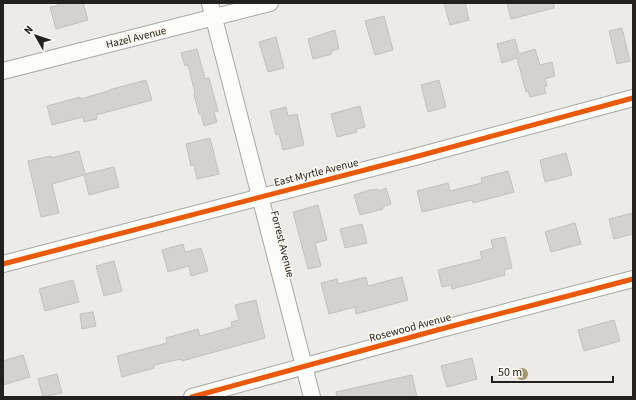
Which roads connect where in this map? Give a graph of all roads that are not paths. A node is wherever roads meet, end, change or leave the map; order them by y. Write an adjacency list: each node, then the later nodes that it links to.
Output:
1 (270, 3): 2 (street, Hazel Avenue)
2 (212, 10): 3 (street, Hazel Avenue); 5 (street, Forrest Avenue)
3 (3, 71)
4 (633, 98): 5 (street, East Myrtle Avenue)
5 (260, 197): 6 (street, East Myrtle Avenue); 8 (street, Forrest Avenue)
6 (3, 264)
7 (633, 279): 8 (street, Rosewood Avenue)
8 (304, 367): 9 (street, Rosewood Avenue); 10 (street, Forrest Avenue)
9 (192, 397)
10 (312, 397)

